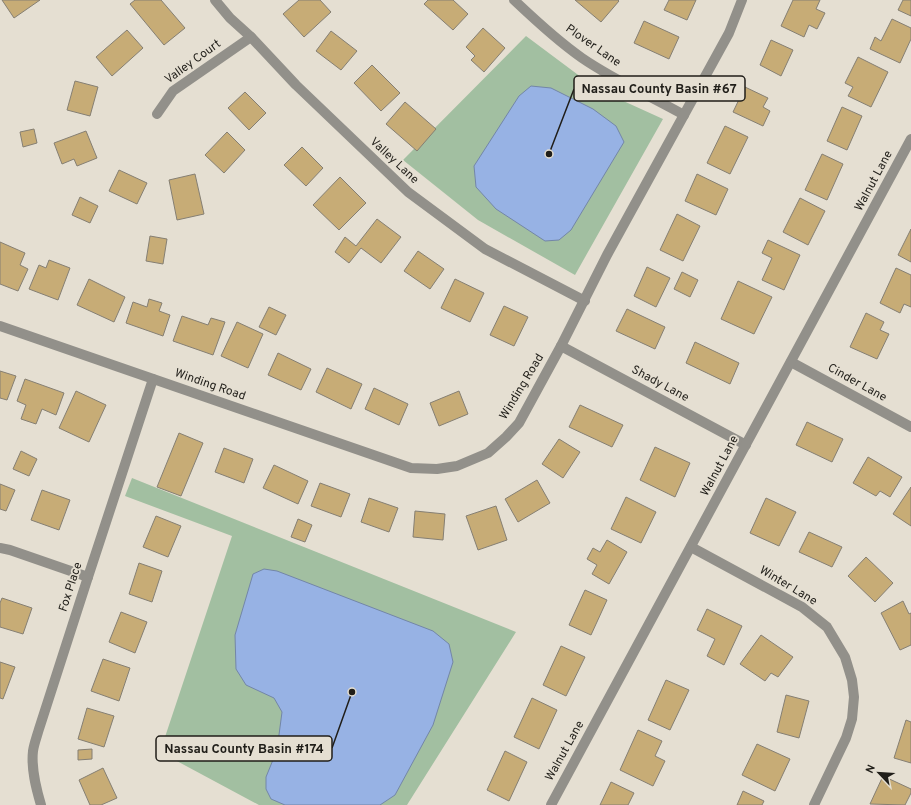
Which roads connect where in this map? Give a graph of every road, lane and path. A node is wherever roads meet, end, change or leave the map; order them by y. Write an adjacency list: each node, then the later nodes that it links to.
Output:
1 (215, 0): 4 (street, Valley Lane)
2 (514, 0): 6 (street, Plover Lane)
3 (742, 0): 6 (street, Winding Road)
4 (251, 37): 5 (street, Valley Court); 8 (street, Valley Lane)
5 (157, 114)
6 (684, 115): 8 (street, Winding Road)
7 (911, 139): 11 (street, Walnut Lane)
8 (585, 300): 10 (street, Winding Road)
9 (0, 326): 12 (street, Winding Road)
10 (561, 346): 12 (street, Winding Road); 14 (street, Shady Lane)
11 (791, 362): 13 (street, Cinder Lane); 14 (street, Walnut Lane)
12 (153, 379): 17 (street, Fox Place)
13 (911, 427)
14 (746, 445): 15 (street, Walnut Lane)
15 (691, 547): 19 (street, Walnut Lane); 20 (street, Winter Lane)
16 (0, 548): 17 (street)
17 (88, 577): 18 (street, Fox Place)
18 (41, 805)
19 (551, 805)
20 (814, 805)

